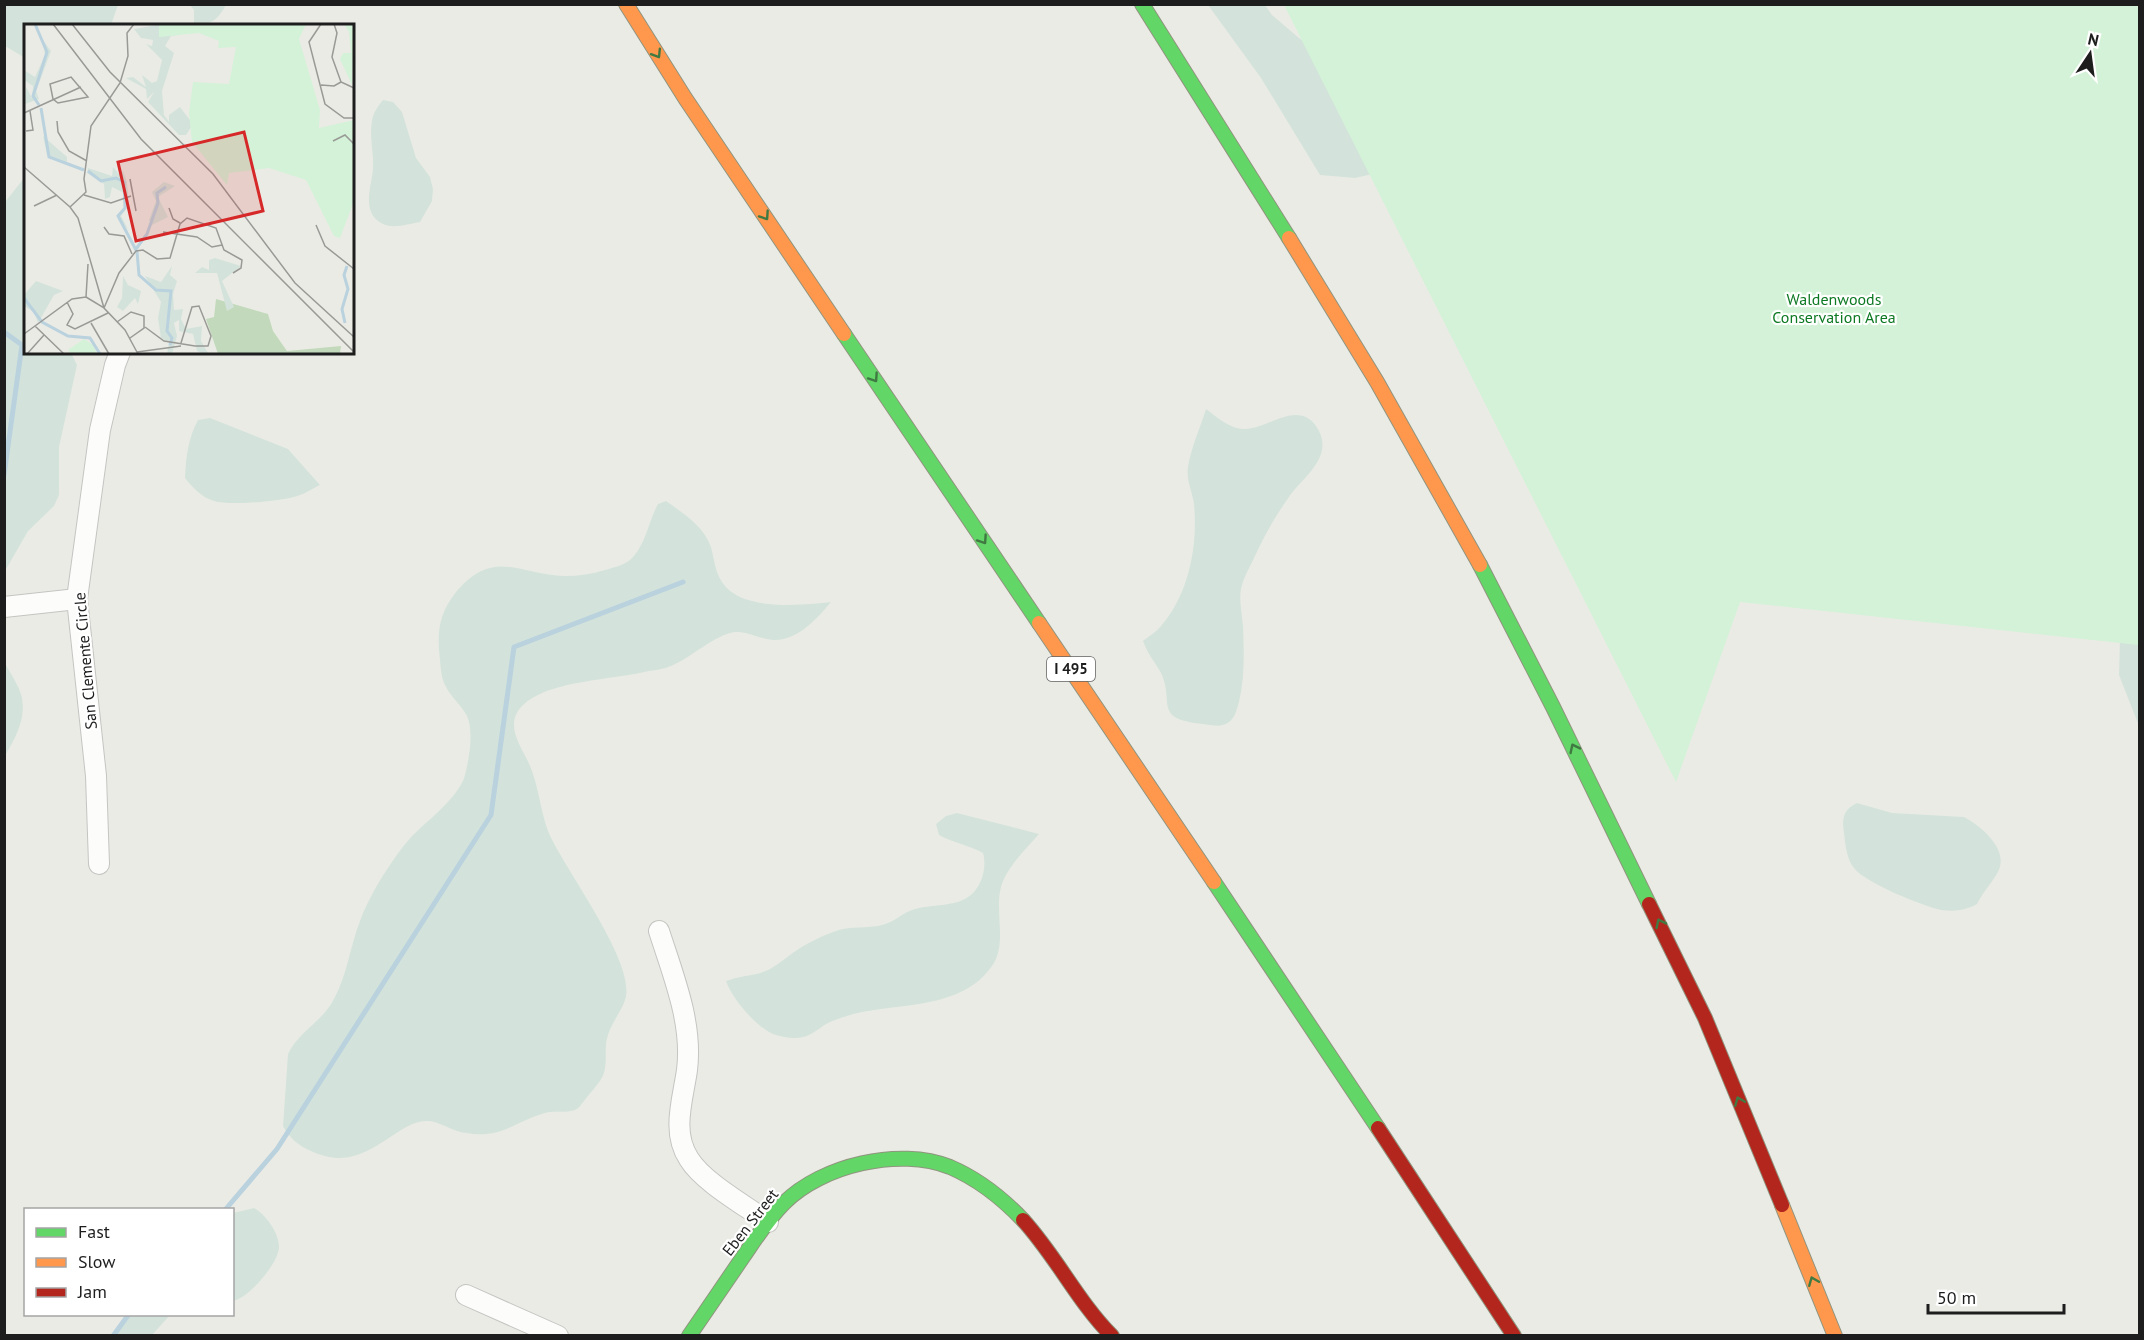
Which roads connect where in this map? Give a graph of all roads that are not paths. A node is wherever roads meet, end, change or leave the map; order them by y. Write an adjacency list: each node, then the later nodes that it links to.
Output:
1 (626, 4): 13 (main road, I 495, one-way to 13)
2 (1142, 4): 14 (main road, one-way to 2)
3 (119, 354): 4 (street, San Clemente Circle)
4 (77, 599): 5 (street); 6 (street, San Clemente Circle)
5 (4, 607)
6 (99, 864)
7 (659, 931): 8 (street)
8 (768, 1222): 11 (main road, Eben Street); 12 (main road, Eben Street)
9 (466, 1295): 10 (street)
10 (558, 1335)
11 (689, 1335)
12 (1113, 1335)
13 (1514, 1335)
14 (1835, 1335)

